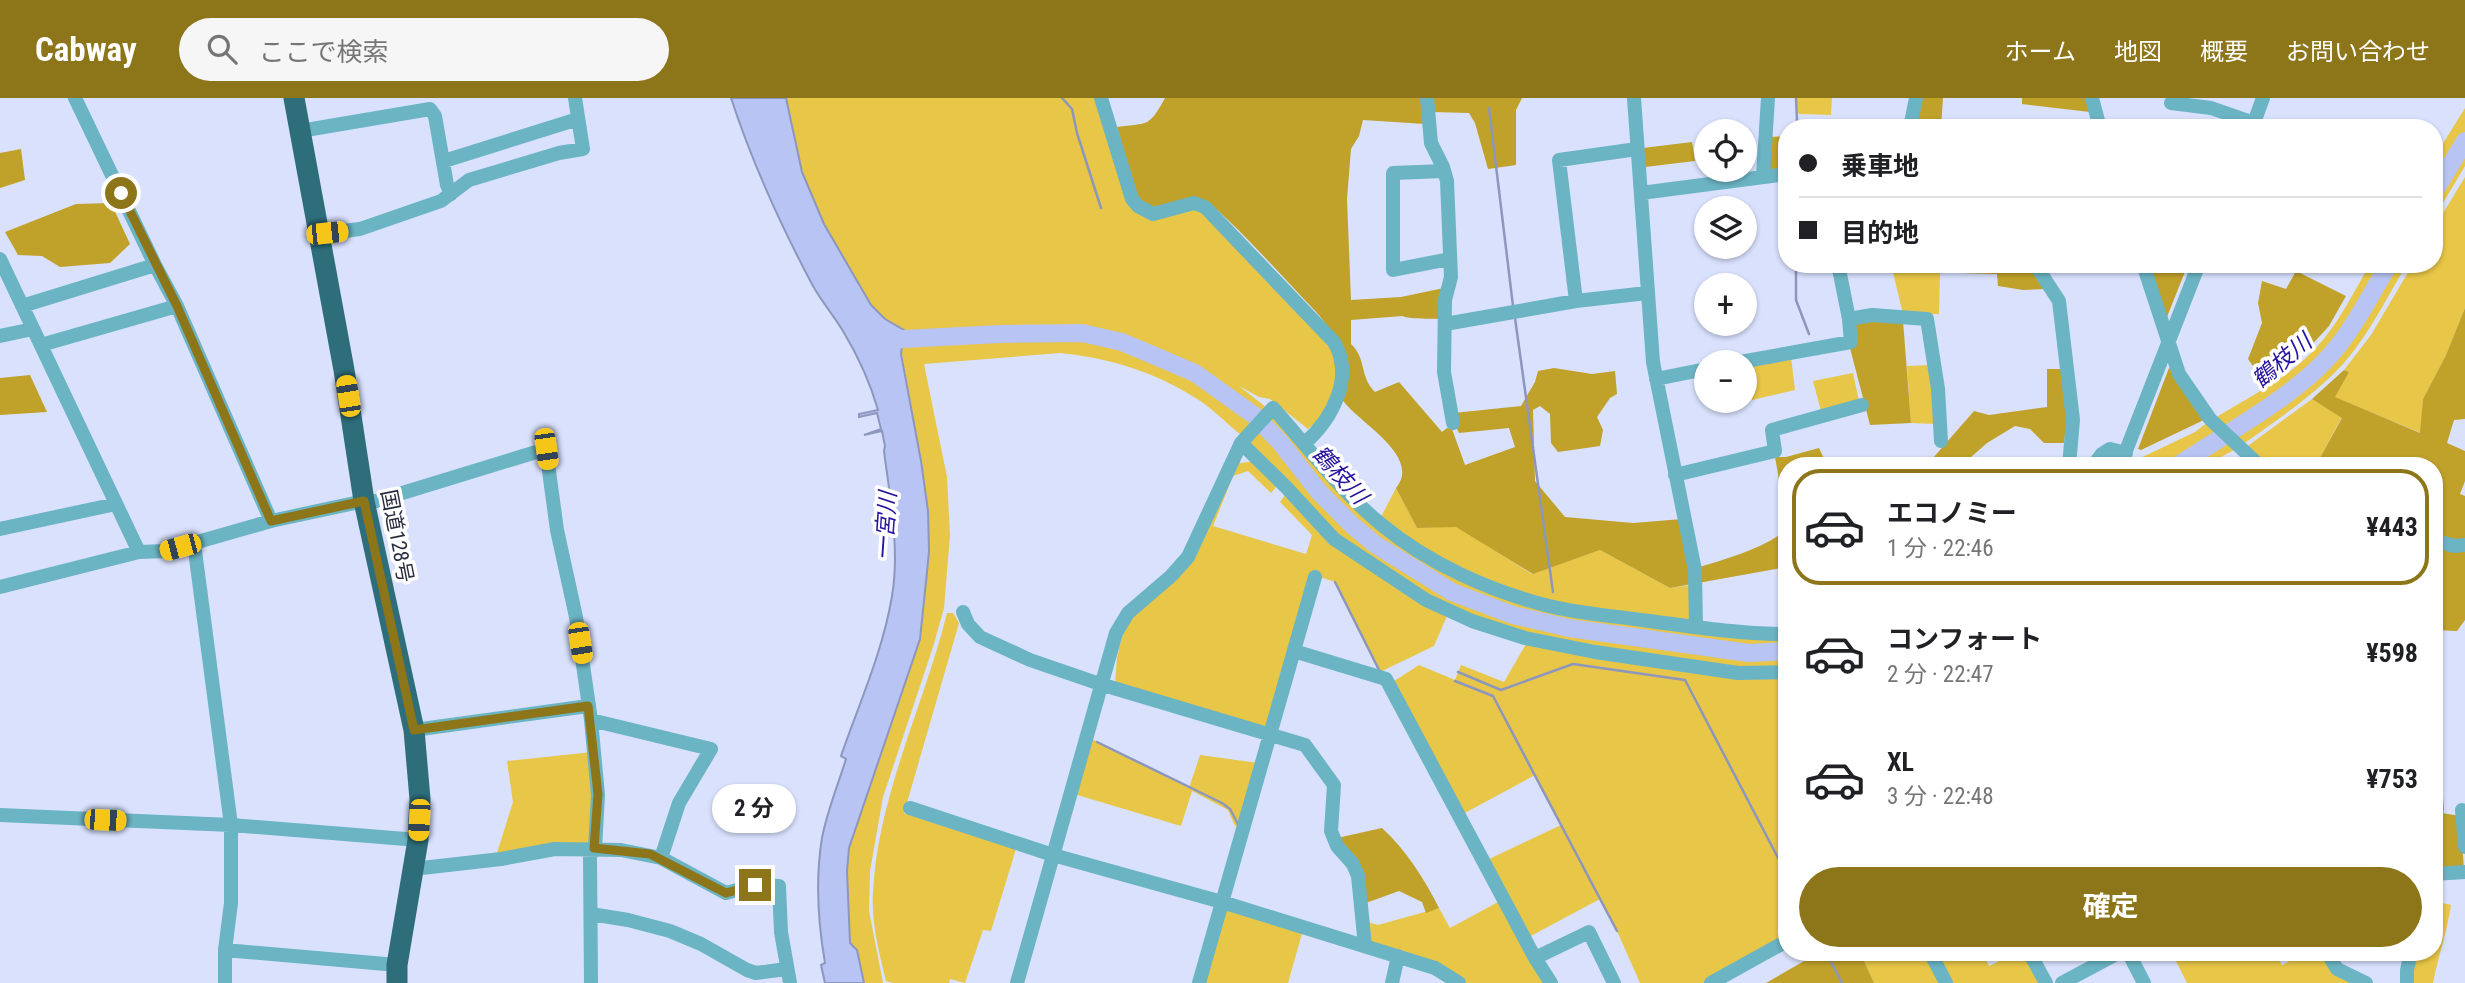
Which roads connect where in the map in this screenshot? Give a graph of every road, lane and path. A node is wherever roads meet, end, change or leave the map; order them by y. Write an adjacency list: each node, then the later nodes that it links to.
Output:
1 (75, 98): 28 (street)
2 (294, 98): 17 (highway, 国道128号)
3 (575, 98): 12 (street)
4 (1101, 98): 50 (street)
5 (1427, 98): 20 (street)
6 (1634, 98): 18 (street)
7 (1768, 98): 22 (street)
8 (1916, 98): 13 (street)
9 (2092, 98): 14 (street)
10 (2263, 98): 16 (street)
11 (2171, 103): 15 (street)
12 (578, 119): 19 (street); 24 (street)
13 (1912, 119)
14 (2098, 119)
15 (2238, 119)
16 (2255, 119)
17 (301, 138): 19 (street); 25 (highway, 国道128号)
18 (1637, 149): 23 (street); 34 (street)
19 (444, 161): 24 (street)
20 (1444, 171): 27 (street); 27 (street)
21 (1778, 175): 22 (street)
22 (1763, 176): 23 (street)
23 (1641, 193): 33 (street)
24 (451, 194): 25 (street)
25 (321, 245): 57 (highway, 国道128号)
26 (0, 259): 35 (street)
27 (1450, 259): 38 (street)
28 (155, 265): 35 (street); 36 (street)
29 (1840, 273): 37 (street)
30 (2041, 273): 51 (street)
31 (2146, 273): 41 (street)
32 (2195, 273): 41 (street)
33 (1647, 293): 34 (street); 45 (street)
34 (1576, 301): 38 (street)
35 (22, 306): 39 (street)
36 (177, 306): 42 (street); 59 (street)
37 (1849, 319): 43 (street); 49 (street)
38 (1445, 324): 47 (street)
39 (33, 329): 40 (street); 42 (street)
40 (0, 336)
41 (2168, 342): 54 (street); 55 (street)
42 (41, 345): 58 (street)
43 (1757, 359)
44 (1694, 371): 45 (street)
45 (1656, 379): 56 (street)
46 (1861, 405): 56 (street)
47 (1453, 423)
48 (1243, 441): 50 (street); 71 (street); 72 (street)
49 (1941, 441)
50 (1305, 443): 68 (street)
51 (2070, 457)
52 (2100, 457): 53 (street)
53 (2120, 457)
54 (2124, 457)
55 (2249, 457)
56 (1675, 475): 68 (street)
57 (364, 501): 59 (street); 73 (street); 74 (highway, 国道128号)
58 (116, 504): 60 (street); 64 (street)
59 (271, 521): 61 (street)
60 (0, 529)
61 (194, 543): 64 (street); 80 (street)
62 (2443, 543): 63 (street)
63 (2465, 545)
64 (139, 552): 66 (street)
65 (1315, 577): 70 (street)
66 (0, 587)
67 (963, 612): 72 (street)
68 (1696, 627): 69 (street)
69 (1778, 633)
70 (1294, 651): 75 (street); 95 (street)
71 (1778, 672)
72 (1100, 684): 75 (street); 84 (street)
73 (590, 713): 74 (street); 83 (street); 85 (street)
74 (414, 730): 81 (highway, 国道128号)
75 (1271, 733): 89 (street); 91 (street)
76 (2464, 807): 78 (street); 82 (street)
77 (910, 808): 84 (street)
78 (2443, 808)
79 (0, 815): 80 (street)
80 (231, 825): 81 (street); 93 (street)
81 (418, 840): 86 (highway, 国道128号)
82 (2465, 847)
83 (594, 848): 85 (street); 86 (street); 90 (street)
84 (1053, 855): 89 (street); 106 (street)
85 (661, 858): 103 (street)
86 (414, 869): 102 (highway, 国道128号)
87 (2465, 872): 88 (street)
88 (2443, 873)
89 (1222, 902): 91 (street); 107 (street)
90 (591, 914): 103 (street); 105 (street)
91 (1365, 946): 94 (street)
92 (1778, 946): 112 (street)
93 (225, 950): 102 (street); 104 (street)
94 (1398, 957): 108 (street); 109 (street)
95 (1535, 958): 110 (street); 111 (street)
96 (1935, 961): 113 (street)
97 (2034, 961): 114 (street)
98 (2103, 961): 115 (street)
99 (2133, 961): 116 (street)
100 (2332, 961): 117 (street)
101 (2409, 961): 118 (street)
102 (397, 974)
103 (788, 976)
104 (225, 983)
105 (591, 983)
106 (1017, 983)
107 (1199, 983)
108 (1392, 983)
109 (1459, 983)
110 (1551, 983)
111 (1614, 983)
112 (1711, 983)
113 (1946, 983)
114 (2046, 983)
115 (2062, 983)
116 (2144, 983)
117 (2366, 983)
118 (2407, 983)

